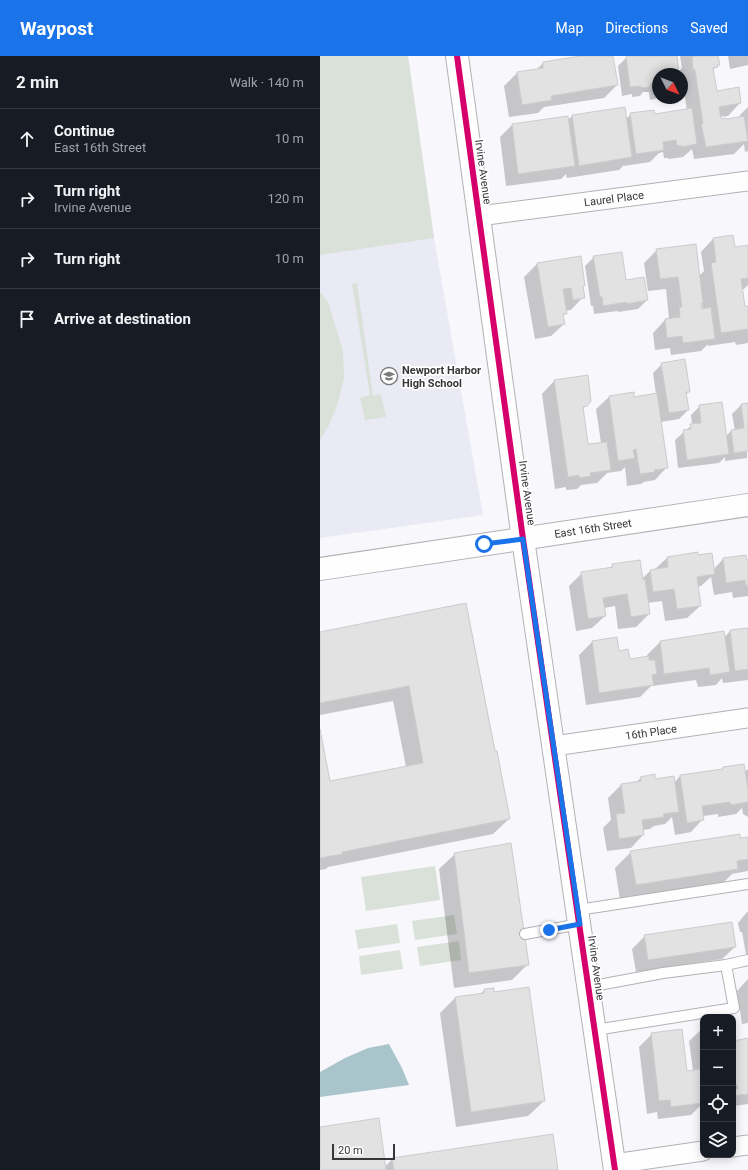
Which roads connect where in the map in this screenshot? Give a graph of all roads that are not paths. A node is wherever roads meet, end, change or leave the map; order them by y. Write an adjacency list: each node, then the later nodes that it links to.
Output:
1 (457, 56): 3 (main road, Irvine Avenue)
2 (748, 181): 3 (street, Laurel Place)
3 (479, 216): 5 (main road, Irvine Avenue)
4 (748, 505): 5 (main road, East 16th Street)
5 (523, 539): 6 (main road, East 16th Street); 8 (main road, Irvine Avenue)
6 (320, 569)
7 (748, 718): 8 (street, 16th Place)
8 (554, 746): 10 (main road, Irvine Avenue)
9 (748, 884): 10 (lane)
10 (579, 917): 11 (lane); 14 (main road, Irvine Avenue)
11 (525, 934)
12 (748, 960): 13 (lane)
13 (726, 965): 14 (lane); 15 (lane)
14 (588, 987): 15 (main road, Irvine Avenue)
15 (595, 1030): 19 (main road, Irvine Avenue)
16 (748, 1145): 17 (street)
17 (736, 1147)
18 (700, 1152): 19 (street)
19 (615, 1167)

